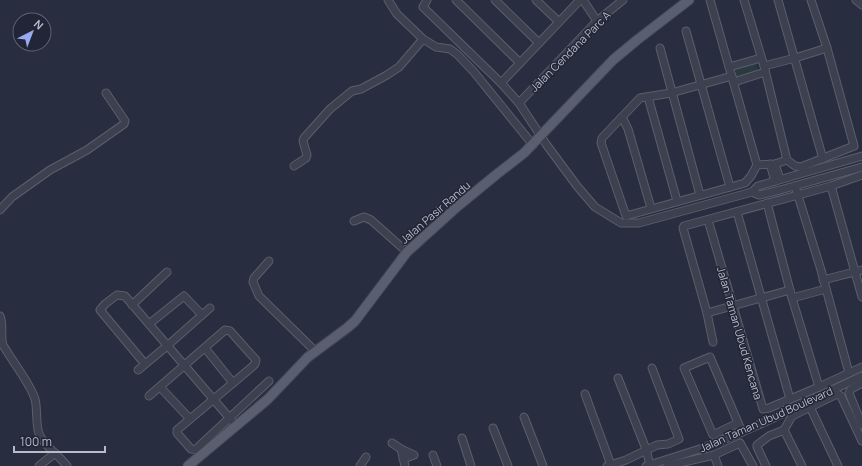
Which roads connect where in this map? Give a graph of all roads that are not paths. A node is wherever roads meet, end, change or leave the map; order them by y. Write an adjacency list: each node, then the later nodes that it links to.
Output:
1 (388, 0): 18 (street)
2 (427, 0): 28 (street)
3 (456, 0): 24 (street)
4 (495, 0): 19 (street)
5 (536, 0): 16 (street)
6 (582, 0): 15 (street); 16 (street)
7 (623, 0): 15 (street, Jalan Cendana Parc A)
8 (710, 0): 25 (street)
9 (744, 0): 22 (street)
10 (778, 0): 23 (street)
11 (811, 0): 21 (street)
12 (856, 0): 14 (street)
13 (685, 1): 35 (main road, Jalan Pasir Randu)
14 (862, 5)
15 (597, 21): 33 (street, Jalan Cendana Parc A)
16 (559, 22): 19 (street)
17 (686, 31): 29 (street)
18 (423, 39): 36 (street); 42 (street)
19 (539, 43): 24 (street)
20 (660, 48): 31 (street)
21 (827, 48): 23 (street); 38 (street)
22 (761, 58): 25 (street); 26 (street)
23 (795, 58): 26 (street); 38 (street)
24 (520, 63): 28 (street)
25 (729, 67): 27 (street)
26 (765, 69): 27 (street); 39 (street)
27 (733, 79): 29 (street); 41 (street)
28 (501, 83): 33 (street)
29 (700, 86): 31 (street); 48 (street)
30 (106, 93): 56 (street)
31 (671, 93): 32 (street); 52 (street)
32 (648, 97): 34 (street); 53 (street)
33 (519, 103): 35 (street)
34 (622, 117): 55 (street); 55 (street)
35 (541, 136): 36 (main road, Jalan Pasir Randu); 50 (street)
36 (533, 145): 60 (main road, Jalan Pasir Randu)
37 (862, 156): 45 (street)
38 (823, 159): 39 (street)
39 (787, 160): 40 (street)
40 (772, 164): 41 (street); 45 (street)
41 (757, 165): 48 (street)
42 (294, 166)
43 (862, 166): 46 (street)
44 (862, 175): 47 (street)
45 (778, 180): 49 (street); 50 (street)
46 (795, 186): 49 (street); 51 (street)
47 (831, 186): 51 (street); 62 (street)
48 (730, 187): 52 (street)
49 (780, 190): 50 (street)
50 (752, 192)
51 (797, 194): 54 (street); 64 (street)
52 (700, 195): 53 (street)
53 (677, 201): 55 (street)
54 (767, 204): 57 (street); 66 (street)
55 (651, 208)
56 (0, 209)
57 (737, 212): 58 (street); 68 (street)
58 (708, 220): 70 (street, Jalan Taman Ubud Kencana); 72 (street)
59 (354, 221): 60 (street)
60 (407, 252): 79 (main road, Jalan Pasir Randu)
61 (268, 261): 79 (street)
62 (859, 271): 64 (street); 67 (street)
63 (167, 272): 69 (street)
64 (824, 280): 65 (street)
65 (826, 289): 66 (street); 85 (street)
66 (791, 294): 68 (street); 92 (street)
67 (862, 297)
68 (761, 299): 70 (street); 95 (street)
69 (132, 305): 75 (street); 80 (street)
70 (732, 306): 72 (street); 95 (street, Jalan Taman Ubud Kencana)
71 (210, 308): 73 (street)
72 (707, 313): 76 (street)
73 (202, 315): 75 (street); 77 (street)
74 (0, 316): 114 (street)
75 (149, 324): 77 (street)
76 (713, 342)
77 (167, 346): 80 (street); 81 (street)
78 (205, 348): 81 (street); 89 (street); 89 (street)
79 (315, 351): 104 (main road, Jalan Pasir Randu)
80 (145, 364): 84 (street)
81 (185, 366): 91 (street); 96 (street)
82 (862, 367): 85 (street, Jalan Taman Ubud Kencana)
83 (652, 368): 113 (street)
84 (138, 370)
85 (850, 373): 92 (street, Jalan Taman Ubud Kencana)
86 (862, 376): 102 (street, Jalan Taman Ubud Boulevard)
87 (618, 378): 113 (street)
88 (269, 381): 99 (street)
89 (233, 383): 96 (street)
90 (862, 383): 103 (street)
91 (160, 387): 94 (street); 100 (street)
92 (820, 387): 95 (street, Jalan Taman Ubud Kencana)
93 (585, 394): 120 (street)
94 (149, 396)
95 (790, 399)
96 (214, 400): 99 (street); 100 (street)
97 (810, 407): 106 (street); 110 (street); 135 (street)
98 (524, 417): 128 (street)
99 (229, 418): 100 (street); 104 (street)
100 (190, 419)
101 (738, 423): 101 (street); 107 (street)
102 (763, 423): 107 (street, Jalan Taman Ubud Boulevard); 108 (street)
103 (862, 425)
104 (236, 426): 123 (main road, Jalan Pasir Randu)
105 (493, 428): 127 (street)
106 (784, 430): 108 (street); 134 (street)
107 (742, 432): 119 (street, Jalan Taman Ubud Boulevard)
108 (769, 436): 133 (street)
109 (462, 438): 126 (street)
110 (862, 440)
111 (392, 443): 112 (street)
112 (401, 449): 118 (street); 118 (street)
113 (646, 449): 120 (street); 129 (street)
114 (55, 453): 121 (street); 122 (street)
115 (433, 454): 125 (street)
116 (714, 455): 119 (street); 131 (street); 132 (street)
117 (366, 457): 124 (street)
118 (404, 462)
119 (677, 462): 129 (street, Jalan Taman Ubud Boulevard); 130 (street)
120 (609, 465)
121 (39, 466)
122 (67, 466)
123 (188, 466)
124 (360, 466)
125 (437, 466)
126 (471, 466)
127 (508, 466)
128 (543, 466)
129 (648, 466)
130 (666, 466)
131 (718, 466)
132 (753, 466)
133 (766, 466)
134 (802, 466)
135 (838, 466)

